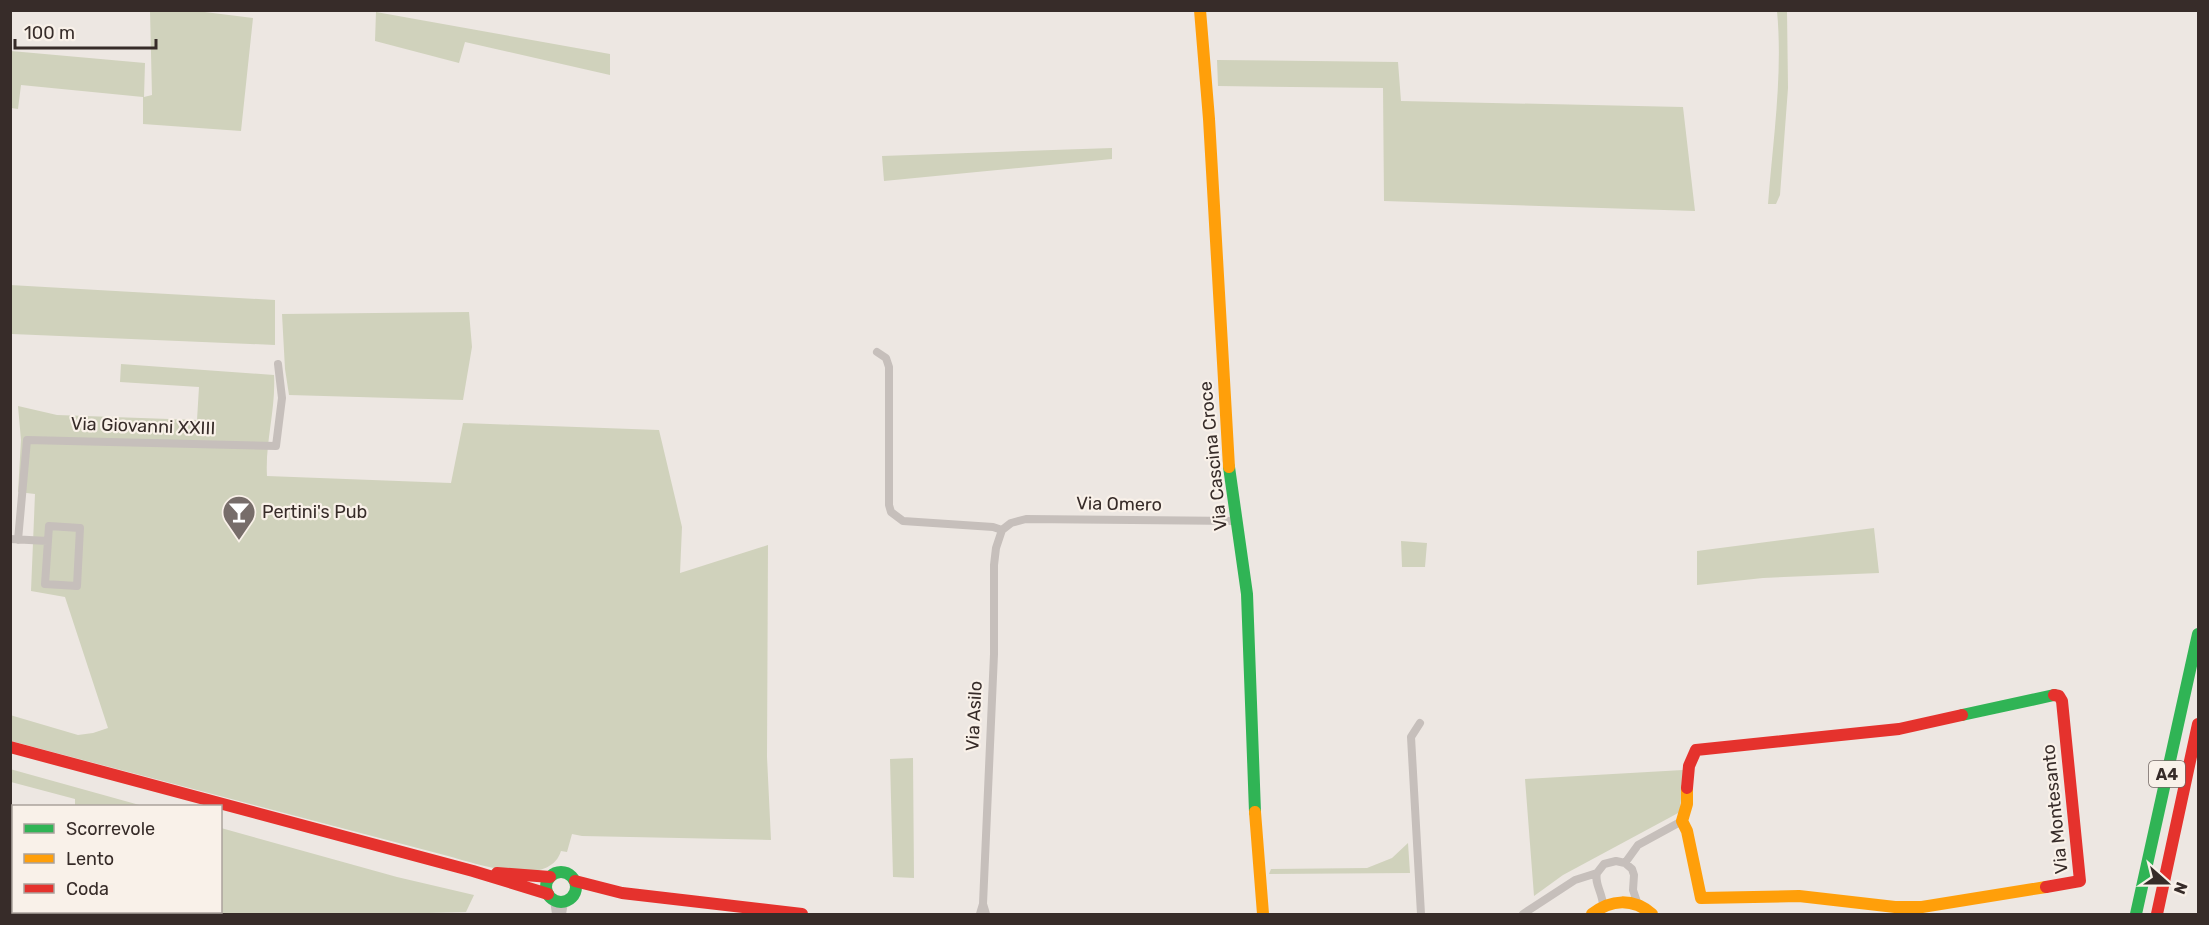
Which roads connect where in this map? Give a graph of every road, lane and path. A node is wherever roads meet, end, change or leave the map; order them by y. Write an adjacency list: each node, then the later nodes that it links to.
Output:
1 (1200, 10): 4 (main road, Via Cascina Croce)
2 (877, 352): 5 (street)
3 (278, 364): 6 (street, Via Giovanni XXIII)
4 (1239, 521): 5 (street, Via Omero); 21 (main road, Via Cascina Croce)
5 (1002, 530): 23 (street, Via Asilo)
6 (14, 539): 7 (street, Via Giovanni XXIII)
7 (48, 541): 7 (street)
8 (2199, 634): 36 (main road, A4)
9 (1420, 723): 32 (street)
10 (2199, 724): 37 (main road, A4)
11 (10, 747): 14 (main road)
12 (1682, 821): 12 (main road, Via Montesanto); 13 (street)
13 (1625, 863): 15 (street); 24 (street)
14 (473, 871): 16 (main road); 22 (main road)
15 (1597, 873): 17 (street); 19 (street)
16 (550, 877): 18 (main road); 22 (main road)
17 (1581, 878): 19 (street); 33 (street)
18 (575, 881): 20 (main road); 22 (main road)
19 (1597, 884): 25 (street)
20 (622, 893): 22 (main road); 27 (main road)
21 (1261, 897): 30 (street, Via Cascina Croce); 31 (main road, Via Cascina Croce)
22 (560, 902): 26 (street)
23 (982, 904): 28 (street, Via Asilo); 29 (street, Via Asilo)
24 (1638, 904): 25 (main road); 35 (main road)
25 (1603, 906): 34 (main road)
26 (556, 915)
27 (802, 915)
28 (980, 915)
29 (986, 915)
30 (1257, 915)
31 (1263, 915)
32 (1421, 915)
33 (1523, 915)
34 (1592, 915)
35 (1652, 915)
36 (2136, 915)
37 (2157, 915)

